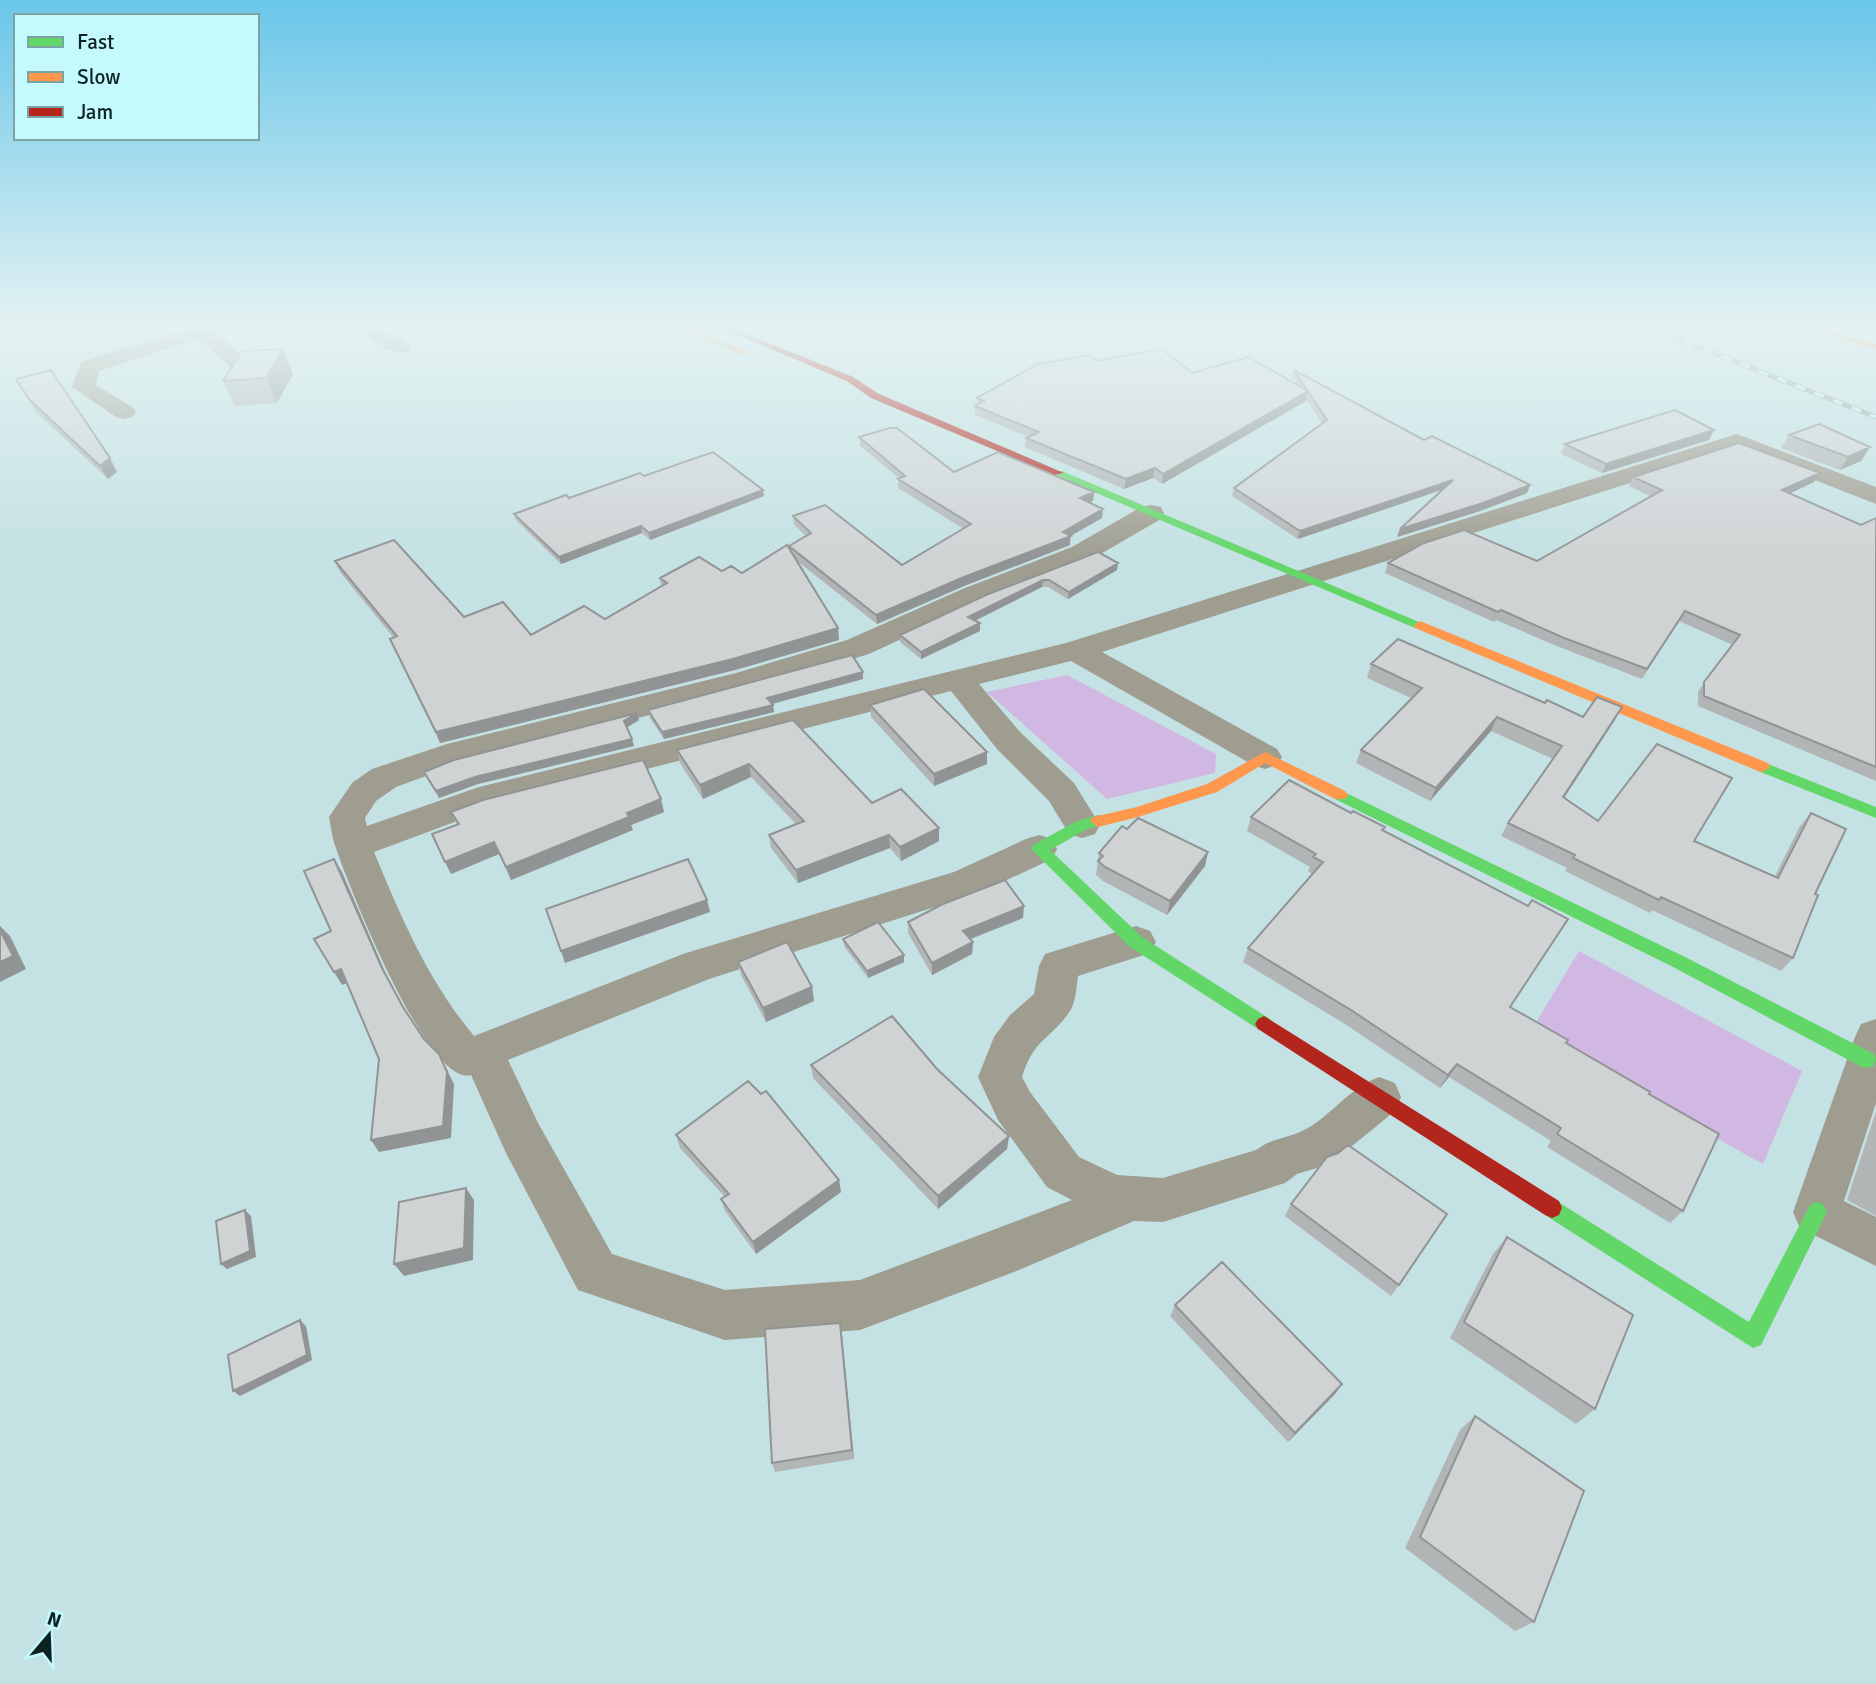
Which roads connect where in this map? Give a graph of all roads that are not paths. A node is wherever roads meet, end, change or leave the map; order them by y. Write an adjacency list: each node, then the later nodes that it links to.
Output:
1 (114, 406): 3 (street)
2 (898, 406): 5 (main road)
3 (124, 412)
4 (1876, 496): 6 (street)
5 (1151, 513): 6 (main road); 12 (street)
6 (1306, 578): 7 (street); 10 (main road)
7 (1075, 650): 8 (street); 9 (street)
8 (958, 678): 11 (street); 12 (street)
9 (1265, 757): 11 (main road); 15 (main road)
10 (1876, 813)
11 (1082, 825): 13 (main road)
12 (353, 845): 16 (street)
13 (1039, 849): 14 (main road); 16 (street)
14 (1136, 942): 17 (main road); 18 (street)
15 (1871, 1048): 19 (street)
16 (482, 1052): 18 (street)
17 (1379, 1097): 18 (street); 19 (main road)
18 (1133, 1198)
19 (1818, 1212): 20 (street)
20 (1876, 1242)

